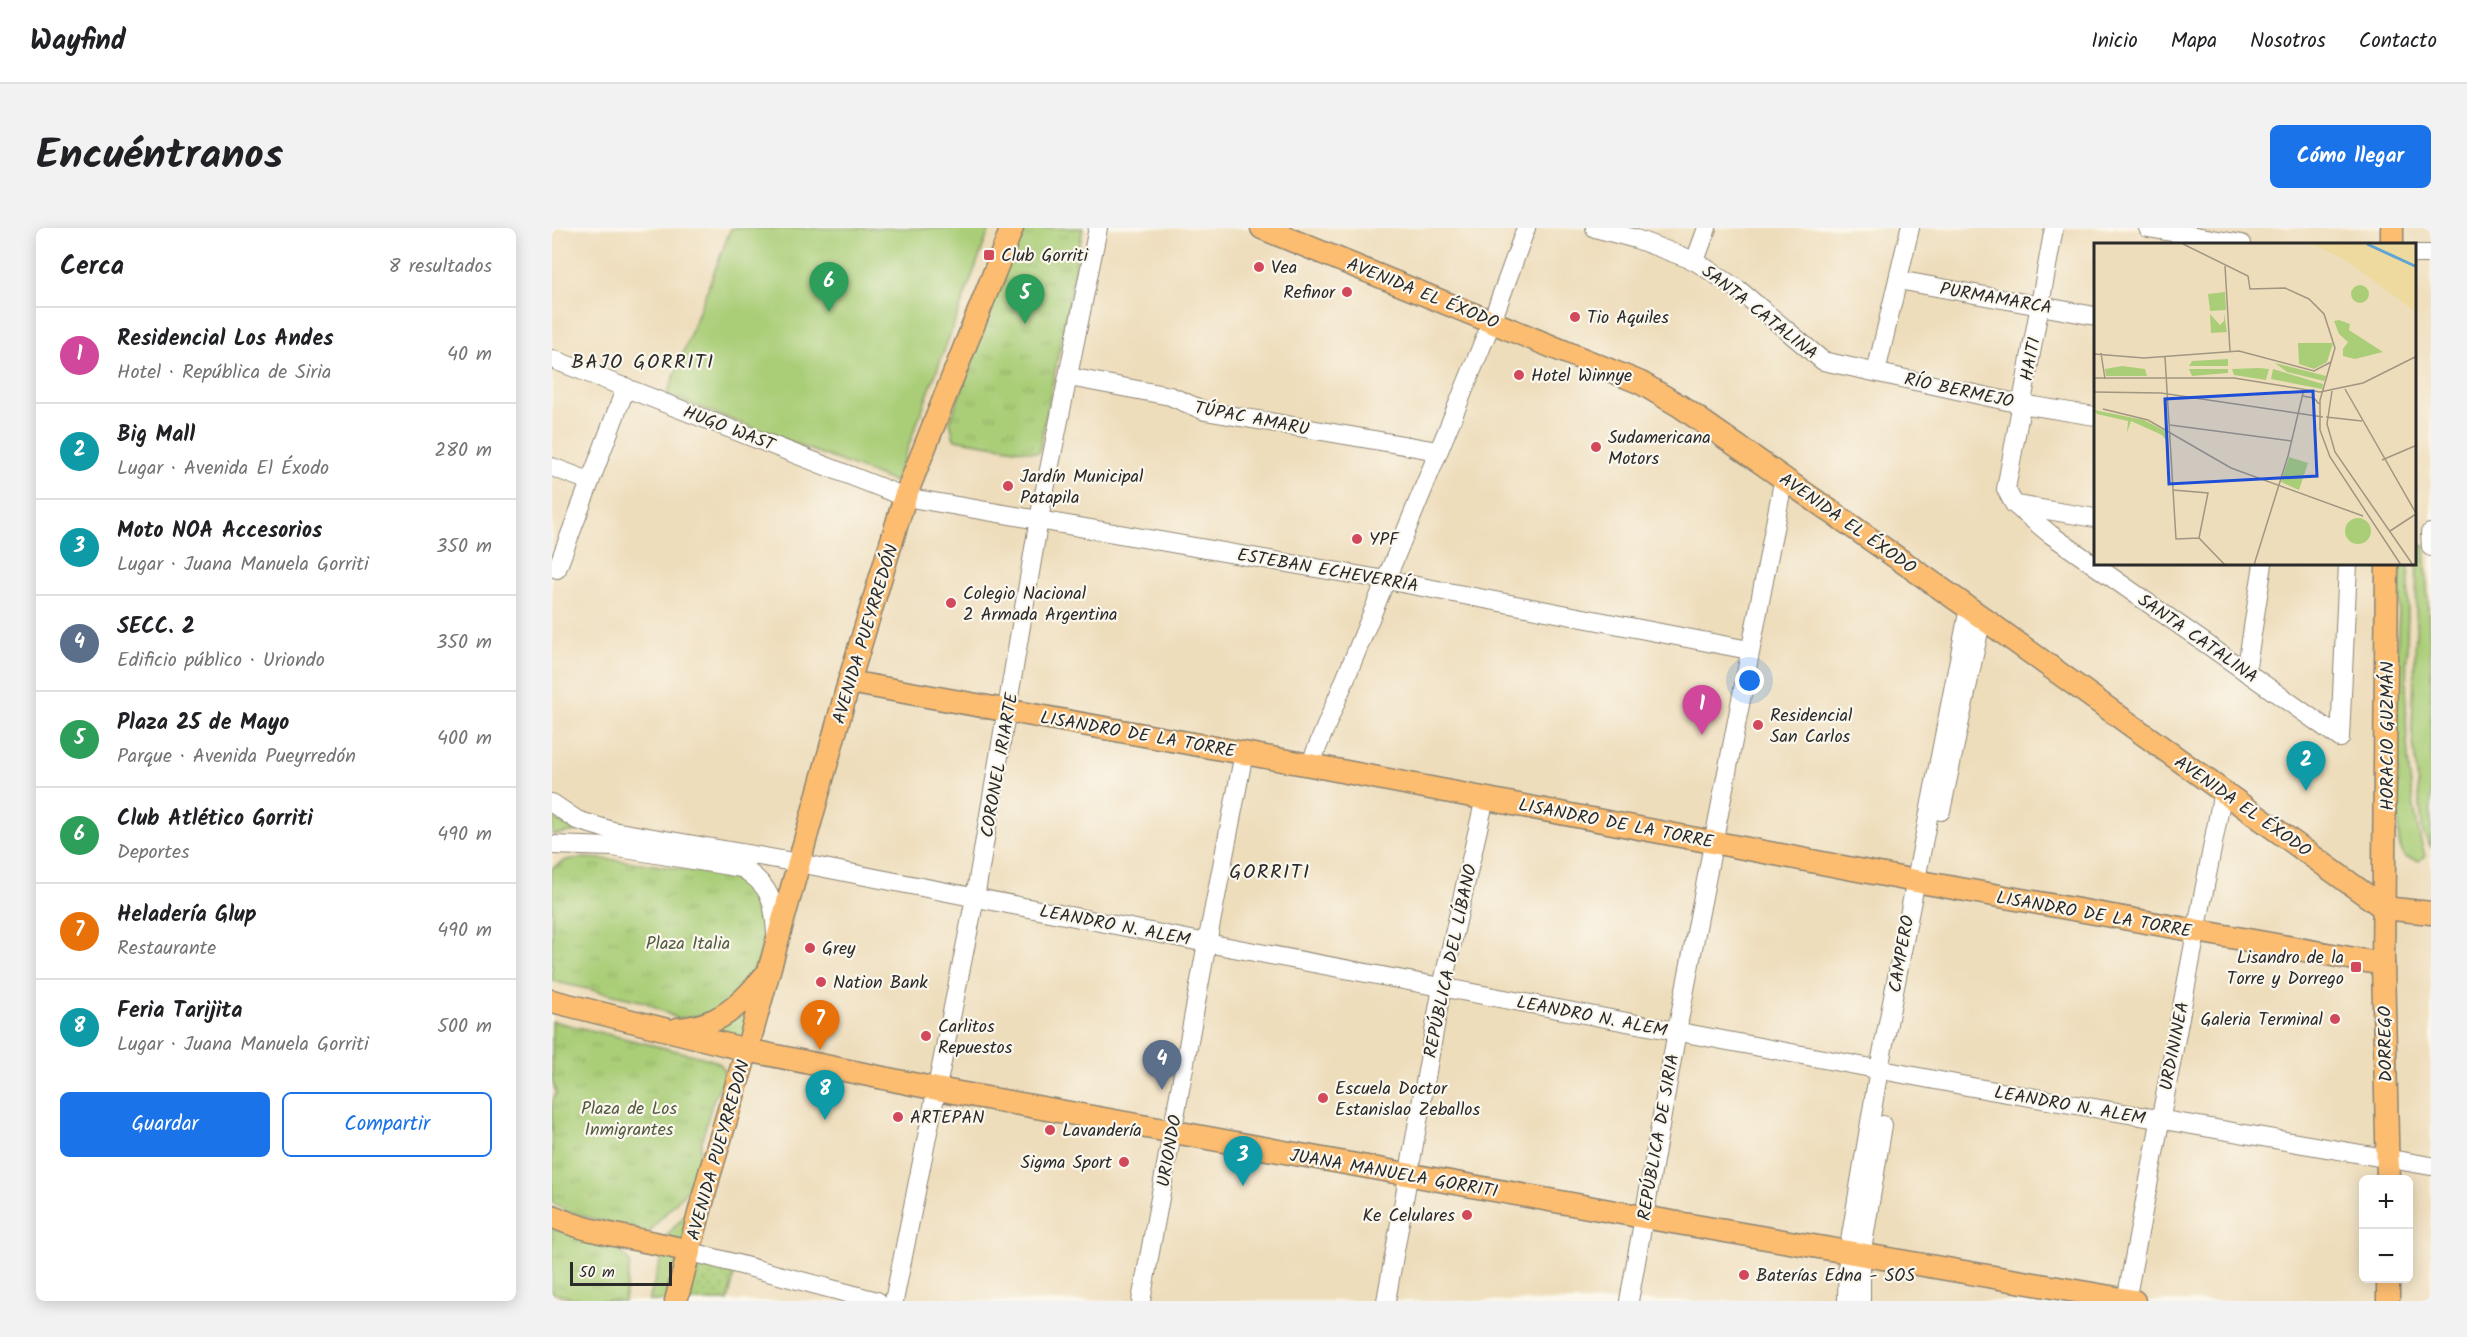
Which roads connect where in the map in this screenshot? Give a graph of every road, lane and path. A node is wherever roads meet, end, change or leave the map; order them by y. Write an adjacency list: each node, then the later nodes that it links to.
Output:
1 (1012, 228): 28 (main road, AVENIDA PUEYRREDÓN)
2 (1098, 228): 20 (street, CORONEL IRIARTE)
3 (1262, 228): 16 (main road, AVENIDA EL ÉXODO)
4 (1537, 228): 10 (street)
5 (1595, 228): 12 (street, SANTA CATALINA)
6 (1707, 228): 12 (street)
7 (1910, 228): 13 (street)
8 (2054, 228): 14 (street, HAITI)
9 (2148, 228): 11 (street)
10 (1524, 234): 16 (street)
11 (2236, 243)
12 (1695, 261): 18 (street, SANTA CATALINA)
13 (1898, 280): 14 (street, PURMAMARCA); 19 (street)
14 (2040, 307): 15 (street, PURMAMARCA); 22 (street, HAITI)
15 (2094, 316)
16 (1492, 321): 24 (street); 26 (main road, AVENIDA EL ÉXODO)
17 (552, 359): 21 (street, HUGO WAST)
18 (1823, 361): 19 (street, RÍO BERMEJO)
19 (1876, 372): 22 (street, RÍO BERMEJO)
20 (1069, 377): 24 (street, TÚPAC AMARU); 31 (street, CORONEL IRIARTE)
21 (626, 387): 27 (street); 28 (street, HUGO WAST)
22 (2021, 404): 23 (street, RÍO BERMEJO); 29 (street, HAITI)
23 (2094, 416)
24 (1438, 451): 38 (street)
25 (552, 467): 27 (street)
26 (1784, 477): 39 (main road, AVENIDA EL ÉXODO); 40 (street, REPÚBLICA DE SIRIA)
27 (589, 482): 37 (street)
28 (905, 497): 31 (street, ESTEBAN ECHEVERRÍA); 42 (main road, AVENIDA PUEYRREDÓN)
29 (2010, 497): 30 (street); 32 (street, SANTA CATALINA)
30 (2094, 518)
31 (1039, 519): 38 (street, ESTEBAN ECHEVERRÍA); 43 (street, CORONEL IRIARTE)
32 (2094, 565)
33 (2096, 566): 41 (street, SANTA CATALINA)
34 (2263, 566): 41 (street)
35 (2348, 566): 41 (street, SANTA CATALINA)
36 (2387, 566): 52 (main road, HORACIO GUZMÁN)
37 (555, 568)
38 (1386, 580): 40 (street, ESTEBAN ECHEVERRÍA); 45 (street)
39 (1975, 613): 46 (main road, AVENIDA EL ÉXODO); 54 (street, CAMPERO)
40 (1749, 650): 49 (street, REPÚBLICA DE SIRIA)
41 (2247, 672)
42 (849, 682): 43 (main road, LISANDRO DE LA TORRE); 51 (main road, AVENIDA PUEYRREDÓN)
43 (1008, 712): 44 (main road, LISANDRO DE LA TORRE); 55 (street, CORONEL IRIARTE)
44 (1244, 753): 45 (main road, LISANDRO DE LA TORRE); 60 (street, URIONDO)
45 (1310, 765): 47 (main road, LISANDRO DE LA TORRE)
46 (2223, 791): 53 (main road, AVENIDA EL ÉXODO); 58 (street, URDININEA)
47 (1485, 798): 49 (main road, LISANDRO DE LA TORRE); 63 (street, REPÚBLICA DEL LÍBANO)
48 (552, 803): 51 (street, LEANDRO N. ALEM)
49 (1715, 841): 54 (main road, LISANDRO DE LA TORRE); 66 (street, REPÚBLICA DE SIRIA)
50 (552, 845): 59 (street)
51 (799, 863): 55 (street, LEANDRO N. ALEM); 59 (main road, AVENIDA PUEYRREDÓN)
52 (2386, 871): 53 (main road); 56 (main road, HORACIO GUZMÁN)
53 (2342, 876): 56 (main road, AVENIDA EL ÉXODO)
54 (1920, 882): 58 (main road, LISANDRO DE LA TORRE); 68 (street, CAMPERO)
55 (975, 898): 60 (street, LEANDRO N. ALEM); 69 (street, CORONEL IRIARTE)
56 (2384, 908): 57 (main road); 61 (main road, DORREGO)
57 (2431, 913)
58 (2196, 932): 61 (main road, LISANDRO DE LA TORRE); 70 (street, URDININEA)
59 (776, 943): 62 (main road, AVENIDA PUEYRREDÓN)
60 (1207, 943): 63 (street, LEANDRO N. ALEM); 71 (street, URIONDO)
61 (2383, 964): 73 (main road, DORREGO)
62 (767, 974): 65 (main road); 67 (main road, AVENIDA PUEYRREDÓN)
63 (1442, 987): 66 (street, LEANDRO N. ALEM); 74 (street, REPÚBLICA DEL LÍBANO)
64 (552, 1001): 65 (main road, JUANA MANUELA GORRITI)
65 (665, 1029): 67 (main road, JUANA MANUELA GORRITI)
66 (1677, 1031): 68 (street, LEANDRO N. ALEM); 76 (street, REPÚBLICA DE SIRIA)
67 (747, 1050): 69 (main road, JUANA MANUELA GORRITI); 77 (main road, AVENIDA PUEYRREDON)
68 (1885, 1070): 70 (street, LEANDRO N. ALEM); 78 (street, CAMPERO)
69 (937, 1089): 71 (main road, JUANA MANUELA GORRITI); 83 (street, CORONEL IRIARTE)
70 (2159, 1121): 73 (street, LEANDRO N. ALEM); 80 (street, URDININEA)
71 (1173, 1133): 74 (main road, JUANA MANUELA GORRITI); 84 (street, URIONDO)
72 (2431, 1166): 73 (street, LEANDRO N. ALEM)
73 (2388, 1169)
74 (1409, 1175): 76 (main road, JUANA MANUELA GORRITI); 85 (street, REPÚBLICA DEL LÍBANO)
75 (552, 1216): 77 (main road)
76 (1643, 1217): 78 (main road, JUANA MANUELA GORRITI); 86 (street, REPÚBLICA DE SIRIA)
77 (688, 1251): 81 (main road, AVENIDA PUEYRREDON); 82 (street)
78 (1855, 1254): 80 (main road, JUANA MANUELA GORRITI); 87 (street, CAMPERO); 88 (street, CAMPERO)
79 (2388, 1283): 89 (main road)
80 (2129, 1300)
81 (676, 1301)
82 (878, 1301)
83 (894, 1301)
84 (1142, 1301)
85 (1386, 1301)
86 (1629, 1301)
87 (1847, 1301)
88 (1861, 1301)
89 (2388, 1301)

